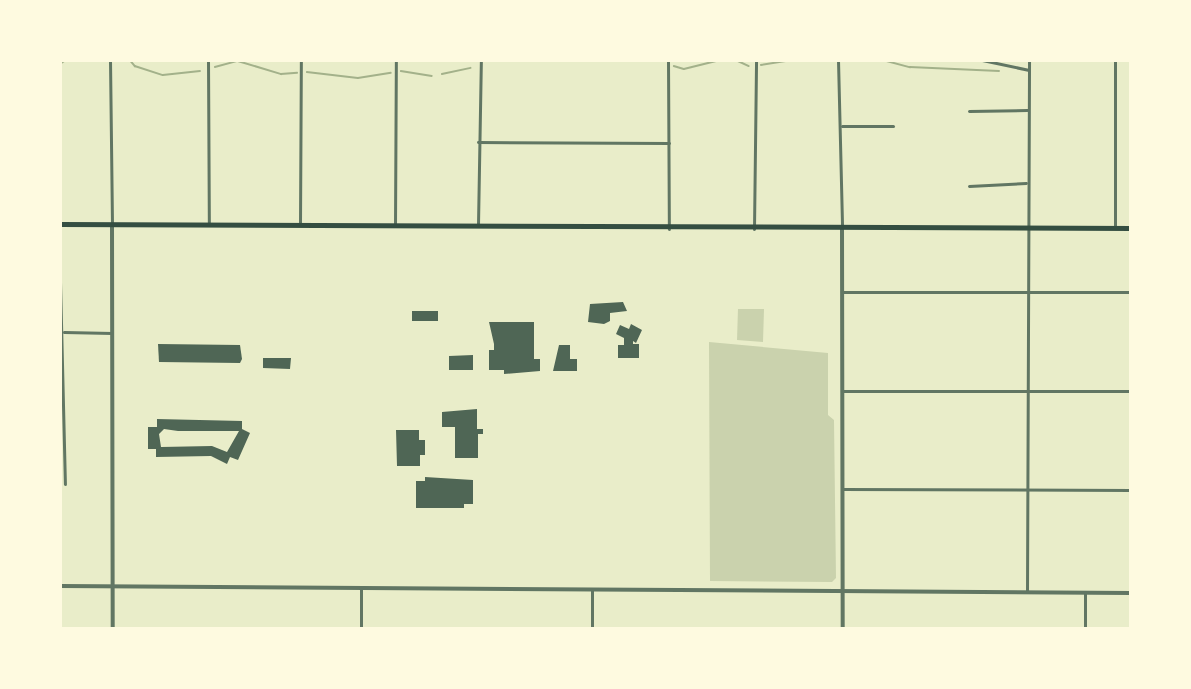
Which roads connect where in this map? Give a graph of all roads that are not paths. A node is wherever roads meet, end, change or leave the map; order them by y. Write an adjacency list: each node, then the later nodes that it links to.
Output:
1 (110, 60): 23 (street)
2 (208, 60): 22 (street)
3 (301, 60): 24 (street)
4 (396, 60): 26 (street)
5 (480, 60): 17 (street)
6 (668, 60): 18 (street)
7 (756, 60): 30 (street)
8 (838, 60): 15 (street)
9 (982, 60): 12 (street)
10 (1029, 60): 12 (street)
11 (1115, 60): 27 (street)
12 (1029, 70): 13 (street)
13 (1027, 110): 14 (street); 19 (street)
14 (969, 111)
15 (842, 126): 16 (street); 31 (street)
16 (893, 126)
17 (478, 142): 18 (street); 25 (street)
18 (669, 143): 29 (street)
19 (1026, 183): 20 (street); 32 (street)
20 (969, 186)
21 (60, 224): 23 (main road)
22 (209, 224): 23 (main road); 24 (main road)
23 (112, 225): 38 (street)
24 (300, 225): 26 (main road)
25 (478, 225): 26 (main road); 29 (main road)
26 (395, 226)
27 (1114, 228): 28 (main road); 32 (main road)
28 (1131, 228)
29 (669, 229): 30 (main road)
30 (754, 229): 31 (main road)
31 (842, 229): 32 (main road); 34 (street)
32 (1026, 230): 35 (street)
33 (60, 282): 37 (street)
34 (842, 291): 35 (street); 41 (street)
35 (1026, 291): 36 (street); 40 (street)
36 (1131, 292)
37 (64, 332): 38 (street); 39 (street)
38 (112, 333): 49 (street)
39 (61, 372): 43 (street)
40 (1028, 390): 41 (street); 42 (street); 46 (street)
41 (842, 391): 45 (street)
42 (1131, 391)
43 (62, 444): 44 (street)
44 (65, 484)
45 (842, 489): 46 (street); 52 (street)
46 (1027, 489): 47 (street); 53 (street)
47 (1131, 489)
48 (60, 586): 49 (street)
49 (113, 586): 50 (street); 56 (street)
50 (361, 588): 51 (street); 57 (street)
51 (592, 589): 52 (street); 58 (street)
52 (843, 590): 53 (street); 59 (street)
53 (1027, 592): 54 (street)
54 (1085, 593): 55 (street); 60 (street)
55 (1131, 593)
56 (113, 629)
57 (361, 629)
58 (592, 629)
59 (843, 629)
60 (1085, 629)

